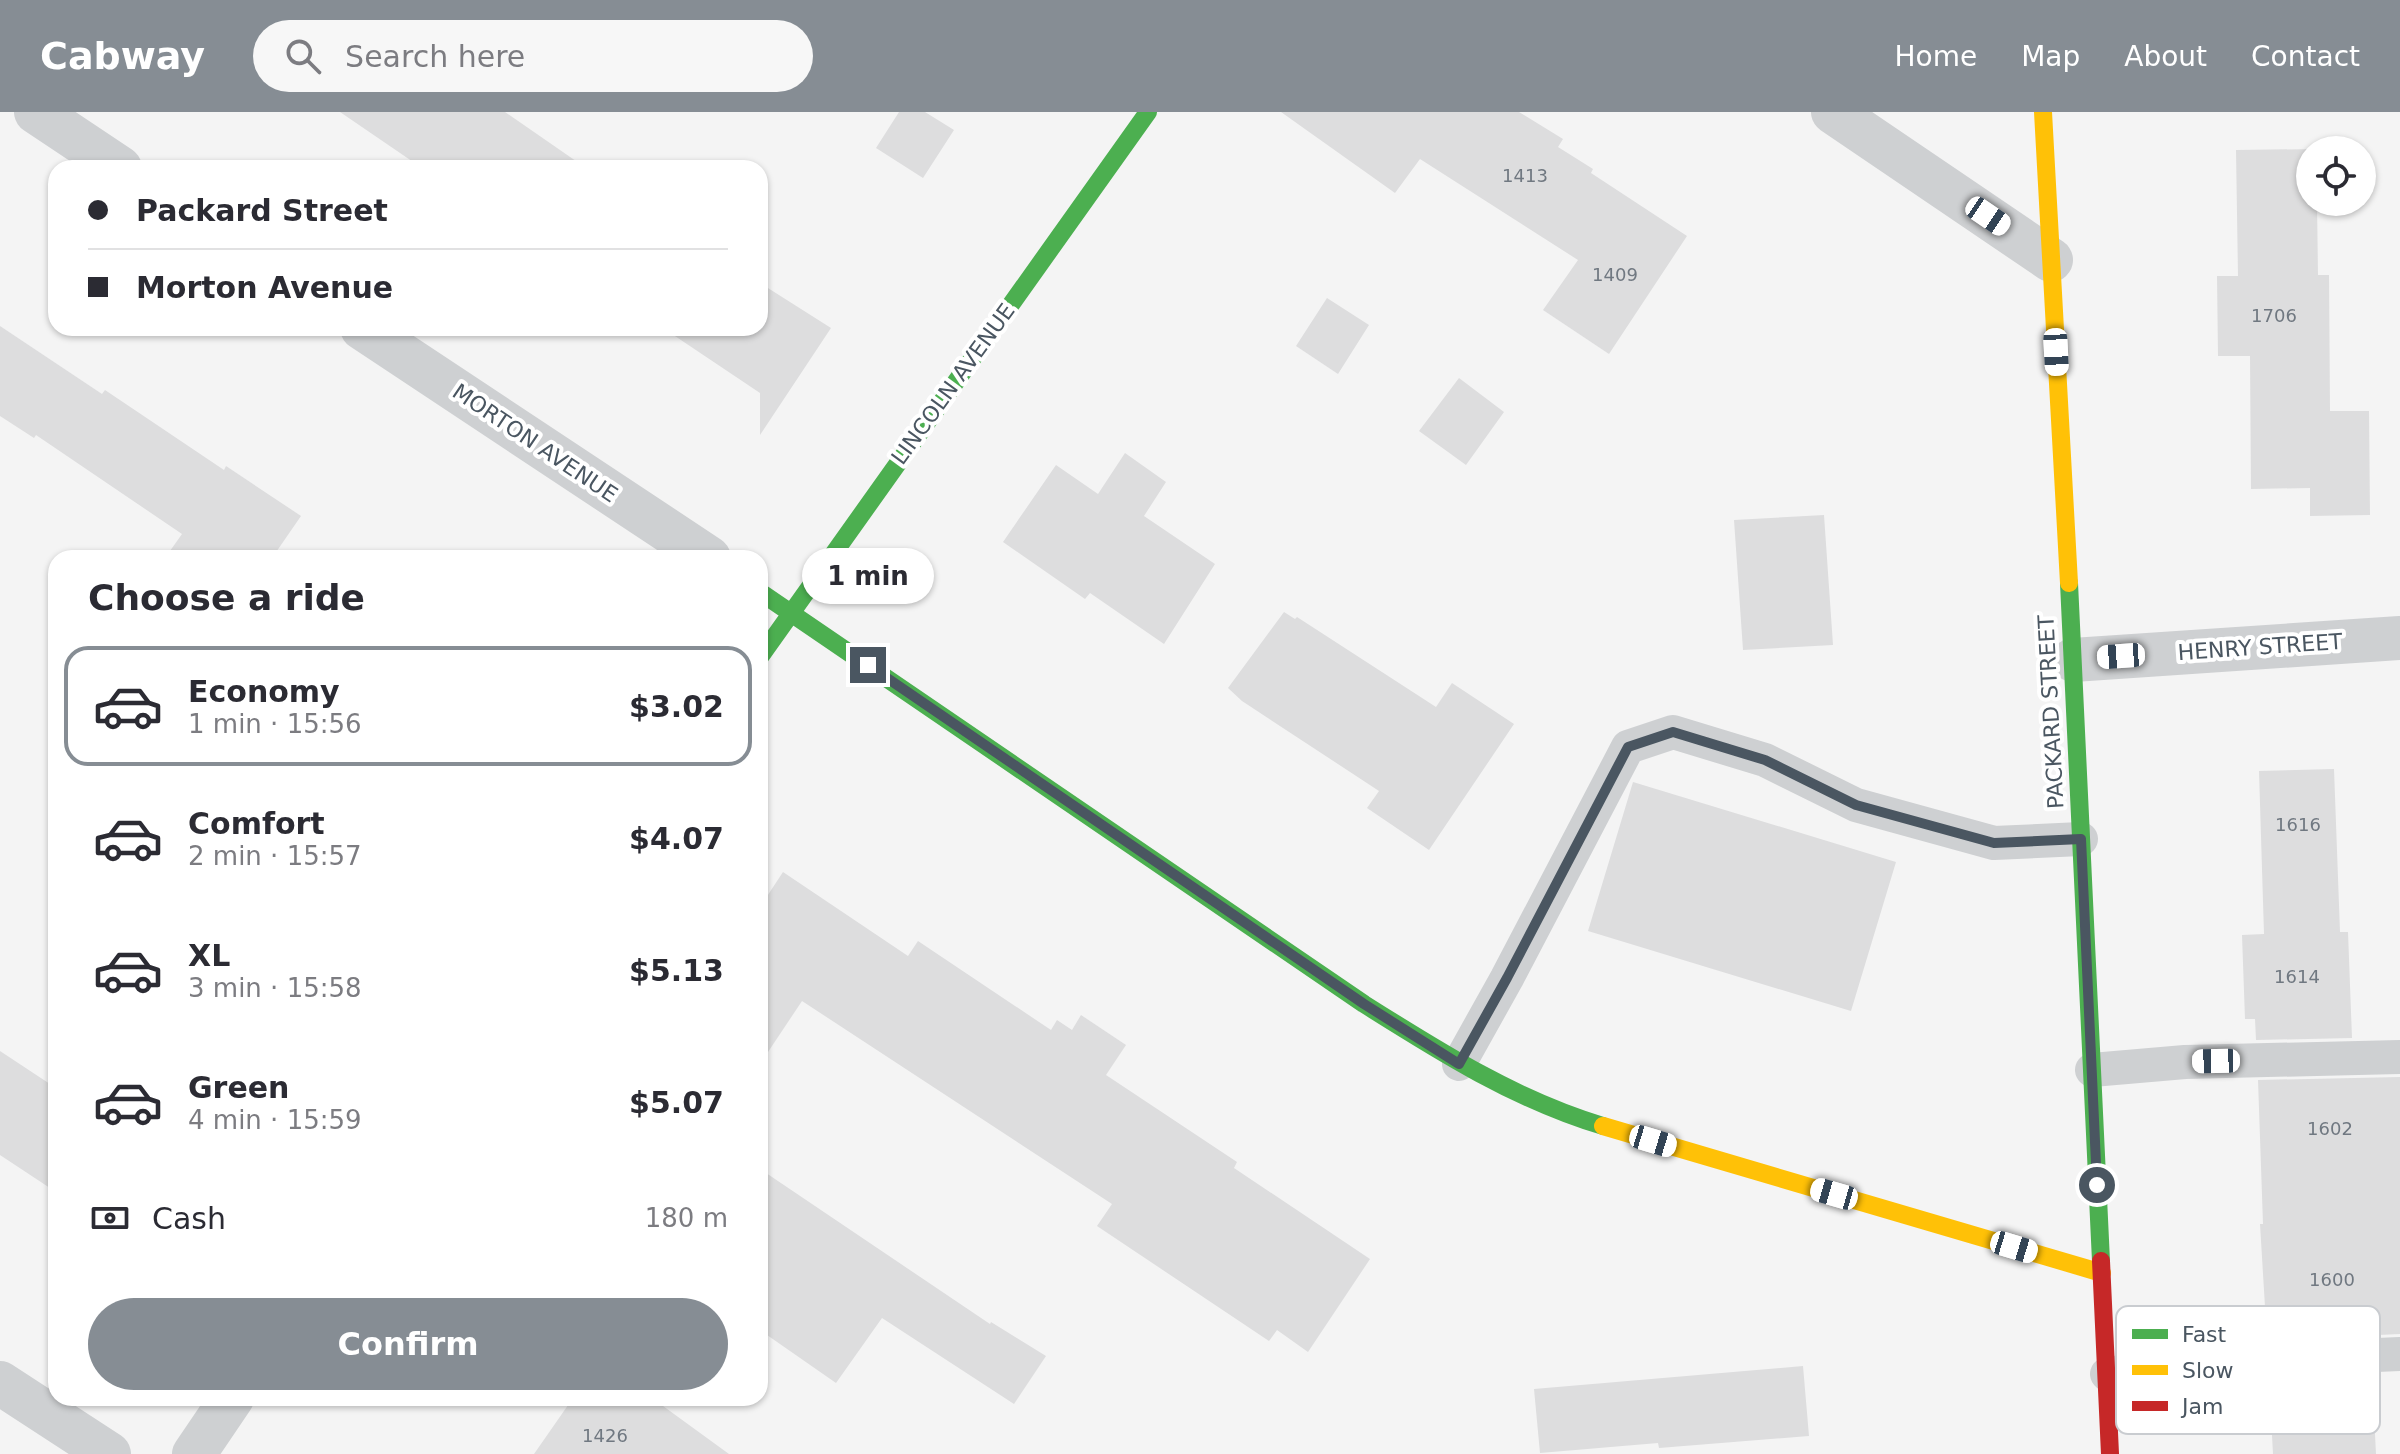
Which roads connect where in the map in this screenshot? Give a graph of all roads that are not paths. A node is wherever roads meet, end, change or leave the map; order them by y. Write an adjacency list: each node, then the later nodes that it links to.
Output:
1 (36, 112): 5 (street)
2 (1148, 112): 10 (street, LINCOLN AVENUE)
3 (1833, 112): 6 (street)
4 (2043, 112): 6 (street, PACKARD STREET)
5 (108, 160)
6 (2051, 260): 13 (street, PACKARD STREET)
7 (374, 336): 8 (street, MORTON AVENUE)
8 (697, 550)
9 (768, 598): 10 (street)
10 (790, 613): 12 (street, LINCOLN AVENUE); 16 (street)
11 (2400, 638): 13 (street, HENRY STREET)
12 (768, 645)
13 (2073, 660): 14 (street, PACKARD STREET)
14 (2081, 839): 16 (lane); 17 (street, PACKARD STREET)
15 (2400, 1057): 17 (lane)
16 (1459, 1064): 18 (street)
17 (2092, 1070): 18 (street, PACKARD STREET)
18 (2102, 1273): 22 (street, PACKARD STREET)
19 (2400, 1354): 20 (lane)
20 (2380, 1355)
21 (2116, 1373): 22 (lane)
22 (2107, 1374): 27 (street, PACKARD STREET)
23 (0, 1383): 25 (street)
24 (227, 1406): 26 (street)
25 (109, 1454)
26 (194, 1454)
27 (2110, 1454)

